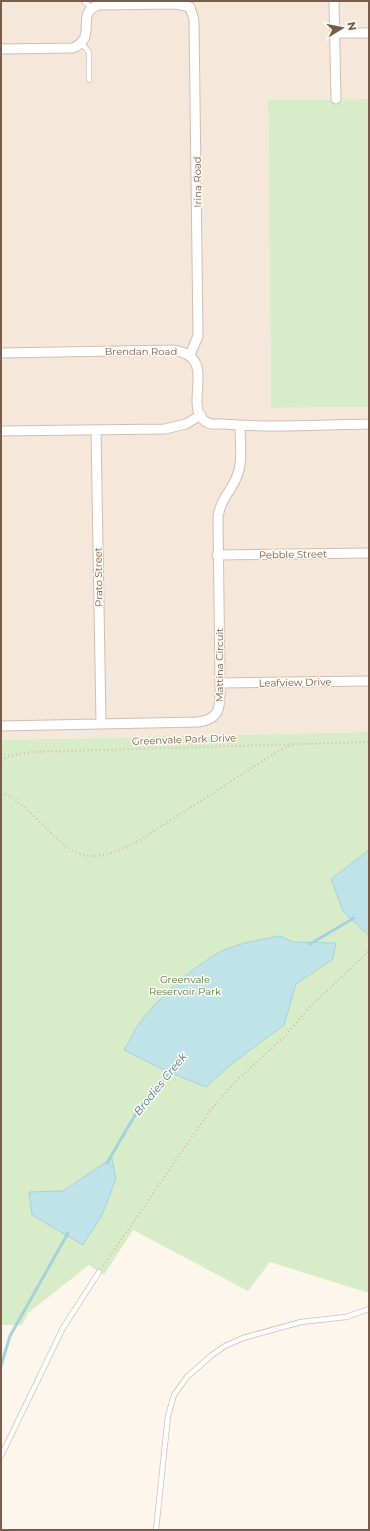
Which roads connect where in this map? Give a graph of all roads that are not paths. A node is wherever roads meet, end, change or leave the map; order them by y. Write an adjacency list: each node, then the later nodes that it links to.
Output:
1 (334, 1): 4 (street)
2 (88, 4): 3 (street); 6 (street)
3 (192, 4): 11 (street, Irina Road)
4 (335, 33): 5 (street); 9 (street)
5 (369, 33)
6 (82, 44): 7 (street); 8 (lane)
7 (1, 49)
8 (89, 80)
9 (336, 99)
10 (1, 353): 11 (street, Brendan Road)
11 (190, 355): 12 (street, Brendan Road)
12 (201, 415): 14 (street); 15 (street)
13 (369, 424): 14 (street)
14 (240, 426): 18 (street, Mattina Circuit)
15 (96, 430): 16 (street); 21 (street, Prato Street)
16 (1, 431)
17 (369, 552): 18 (street, Pebble Street)
18 (217, 555): 20 (street, Mattina Circuit)
19 (369, 681): 20 (street, Leafview Drive)
20 (220, 683): 21 (street, Mattina Circuit)
21 (101, 723): 22 (street, Mattina Circuit)
22 (1, 726)
23 (99, 1272): 25 (lane)
24 (369, 1309): 26 (lane)
25 (1, 1456)
26 (156, 1530)

